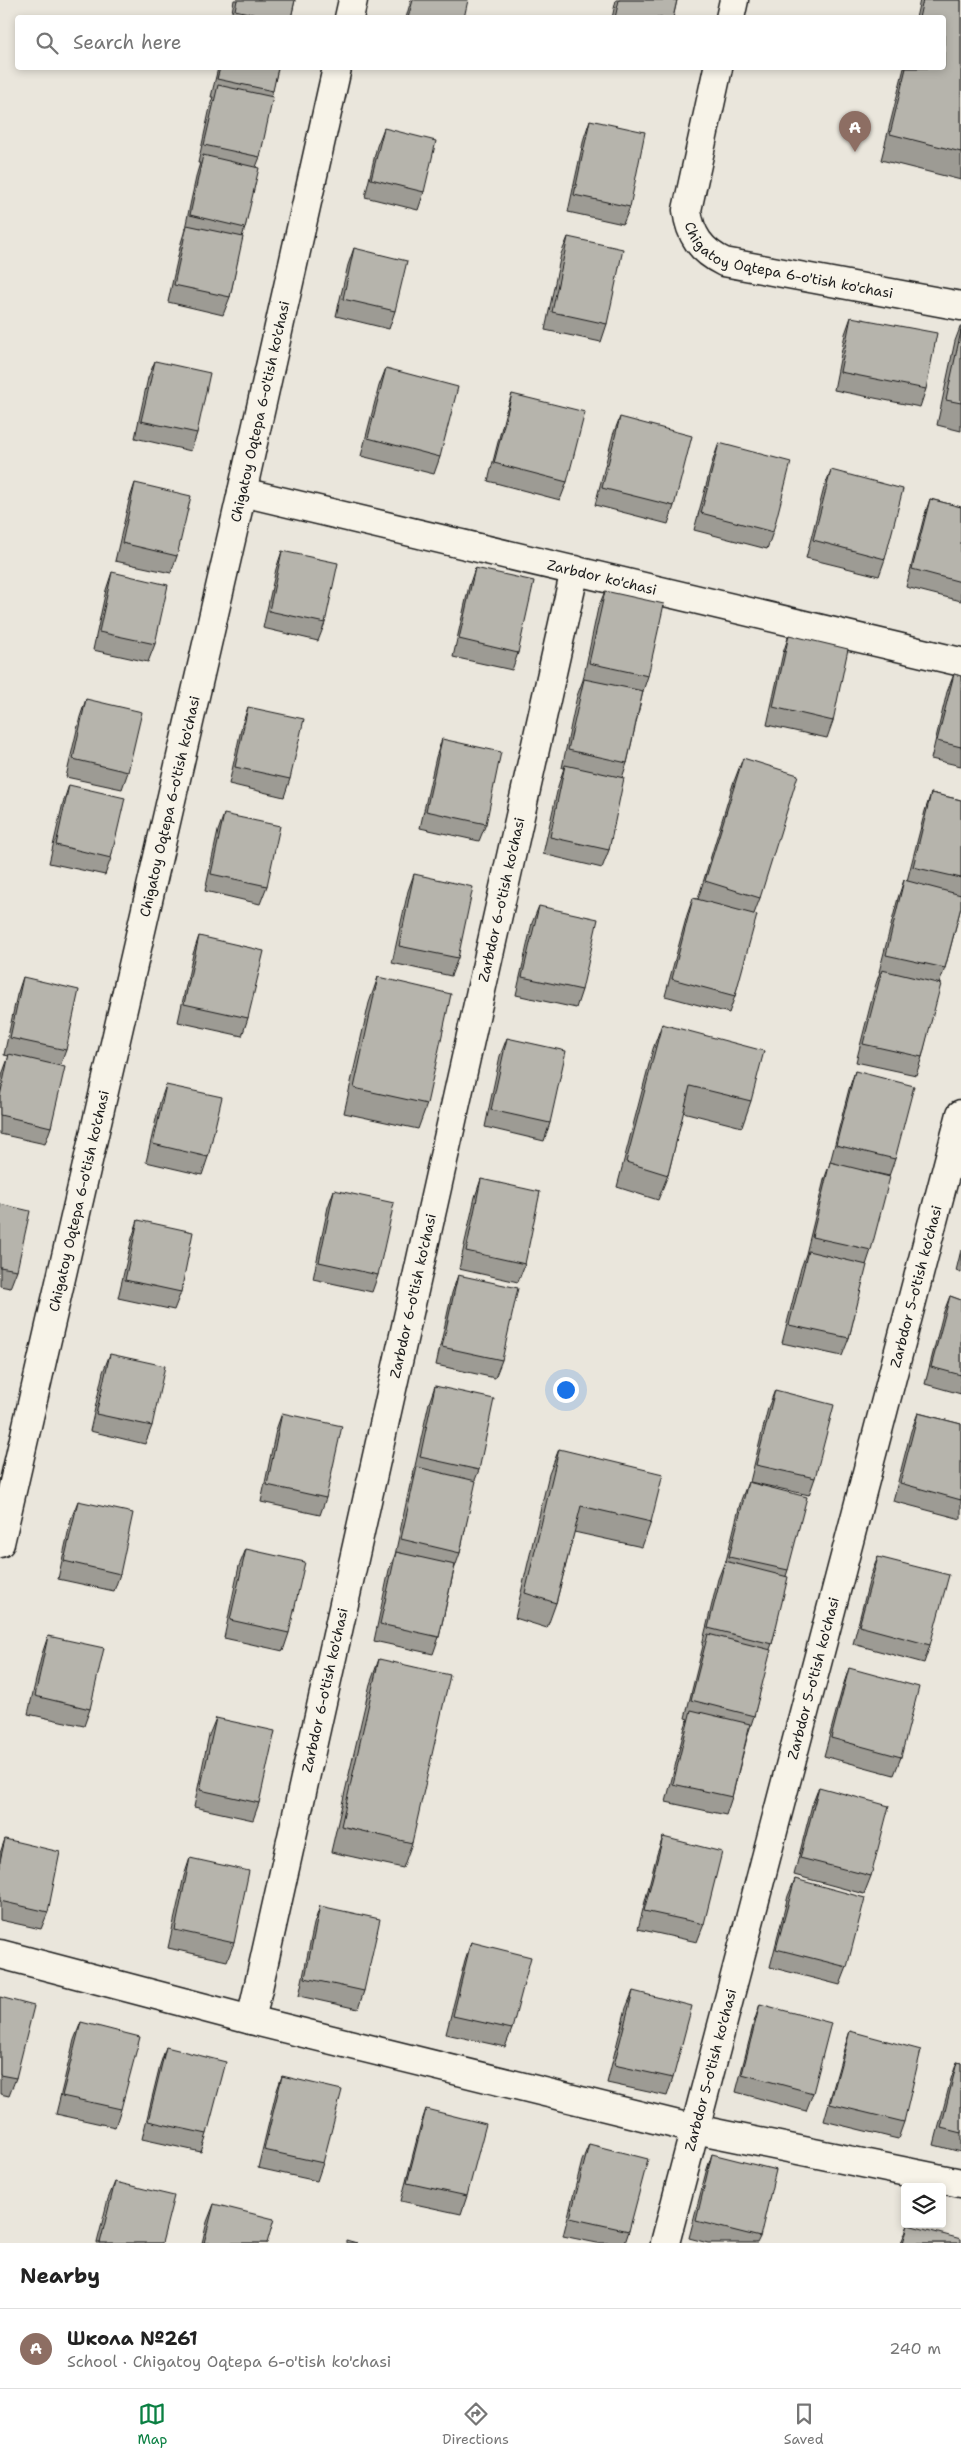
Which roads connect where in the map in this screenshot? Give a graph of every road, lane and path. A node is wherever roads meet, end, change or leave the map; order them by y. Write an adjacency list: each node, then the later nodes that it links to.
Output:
1 (353, 0): 3 (street)
2 (734, 0): 4 (street)
3 (350, 15)
4 (731, 15)
5 (337, 70): 8 (street, Chigatoy Oqtepa 6-o'tish ko'chasi)
6 (718, 70): 7 (street, Chigatoy Oqtepa 6-o'tish ko'chasi)
7 (961, 306)
8 (242, 492): 9 (street, Zarbdor ko'chasi); 12 (street, Chigatoy Oqtepa 6-o'tish ko'chasi)
9 (575, 570): 10 (street, Zarbdor ko'chasi); 14 (street, Zarbdor 6-o'tish ko'chasi)
10 (961, 662)
11 (961, 1114): 15 (street, Zarbdor 5-o'tish ko'chasi)
12 (0, 1544)
13 (0, 1954): 14 (street)
14 (252, 2020): 15 (street)
15 (695, 2129): 16 (street); 17 (street, Zarbdor 5-o'tish ko'chasi)
16 (961, 2183)
17 (664, 2243)

